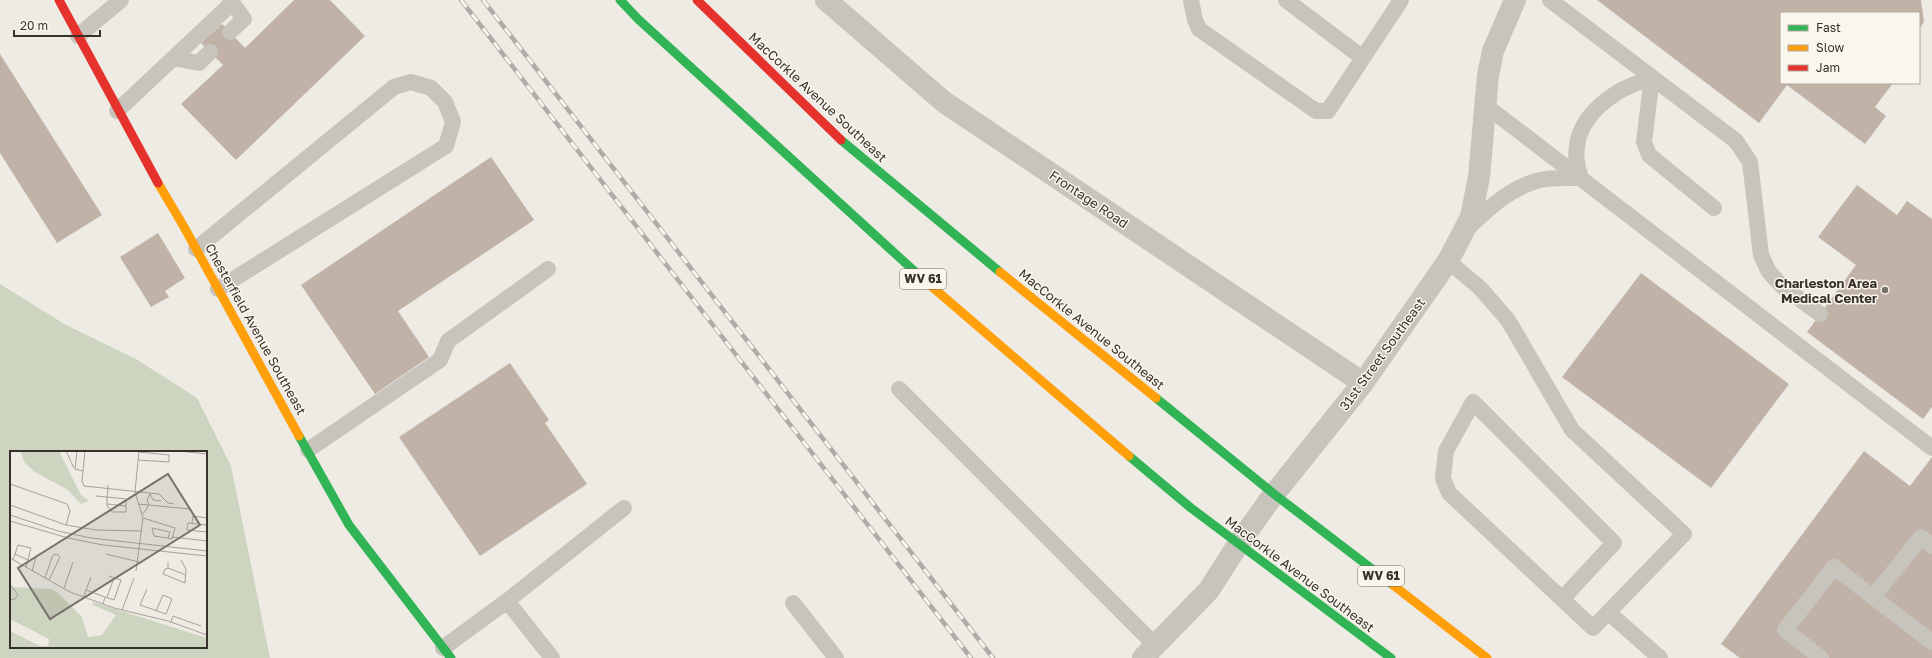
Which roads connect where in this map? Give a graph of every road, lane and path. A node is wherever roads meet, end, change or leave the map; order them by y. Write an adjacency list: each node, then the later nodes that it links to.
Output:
1 (59, 0): 13 (main road, Chesterfield Avenue Southeast)
2 (121, 0): 13 (lane)
3 (620, 0): 34 (main road, MacCorkle Avenue Southeast / WV 61)
4 (697, 0): 32 (main road, MacCorkle Avenue Southeast / WV 61)
5 (826, 0): 28 (street, Frontage Road)
6 (1191, 0): 16 (lane)
7 (1286, 0): 16 (lane)
8 (1401, 0): 16 (lane)
9 (1515, 0): 18 (street, 31st Street Southeast)
10 (1550, 0): 17 (lane)
11 (231, 1): 12 (lane); 15 (lane)
12 (230, 32)
13 (78, 36): 19 (main road, Chesterfield Avenue Southeast)
14 (210, 52): 15 (lane)
15 (173, 58): 19 (lane)
16 (1363, 58)
17 (1652, 77): 20 (lane); 21 (lane); 27 (lane)
18 (1485, 105): 20 (lane); 22 (street, 31st Street Southeast)
19 (117, 111): 23 (main road, Chesterfield Avenue Southeast)
20 (1581, 178): 22 (lane); 30 (lane)
21 (1714, 208)
22 (1463, 232): 24 (street, 31st Street Southeast)
23 (196, 249): 26 (main road, Chesterfield Avenue Southeast); 26 (lane)
24 (1448, 260): 28 (street, 31st Street Southeast); 40 (lane)
25 (548, 269): 31 (lane)
26 (218, 289): 31 (main road, Chesterfield Avenue Southeast)
27 (1820, 314)
28 (1363, 383): 32 (street, 31st Street Southeast)
29 (898, 389): 42 (lane)
30 (1932, 448)
31 (308, 450): 43 (main road, Chesterfield Avenue Southeast)
32 (1274, 494): 34 (street, 31st Street Southeast); 47 (main road, MacCorkle Avenue Southeast / WV 61)
33 (624, 508): 38 (lane)
34 (1239, 543): 42 (street, 31st Street Southeast); 46 (main road, MacCorkle Avenue Southeast / WV 61)
35 (1932, 546): 36 (lane)
36 (1873, 597): 41 (lane); 49 (lane)
37 (1562, 599): 37 (lane); 40 (lane)
38 (507, 601): 43 (lane); 45 (lane)
39 (793, 603): 44 (lane)
40 (1608, 612): 48 (lane)
41 (1932, 642)
42 (1150, 652)
43 (447, 653)
44 (831, 656)
45 (552, 658)
46 (1391, 658)
47 (1487, 658)
48 (1660, 658)
49 (1821, 658)

